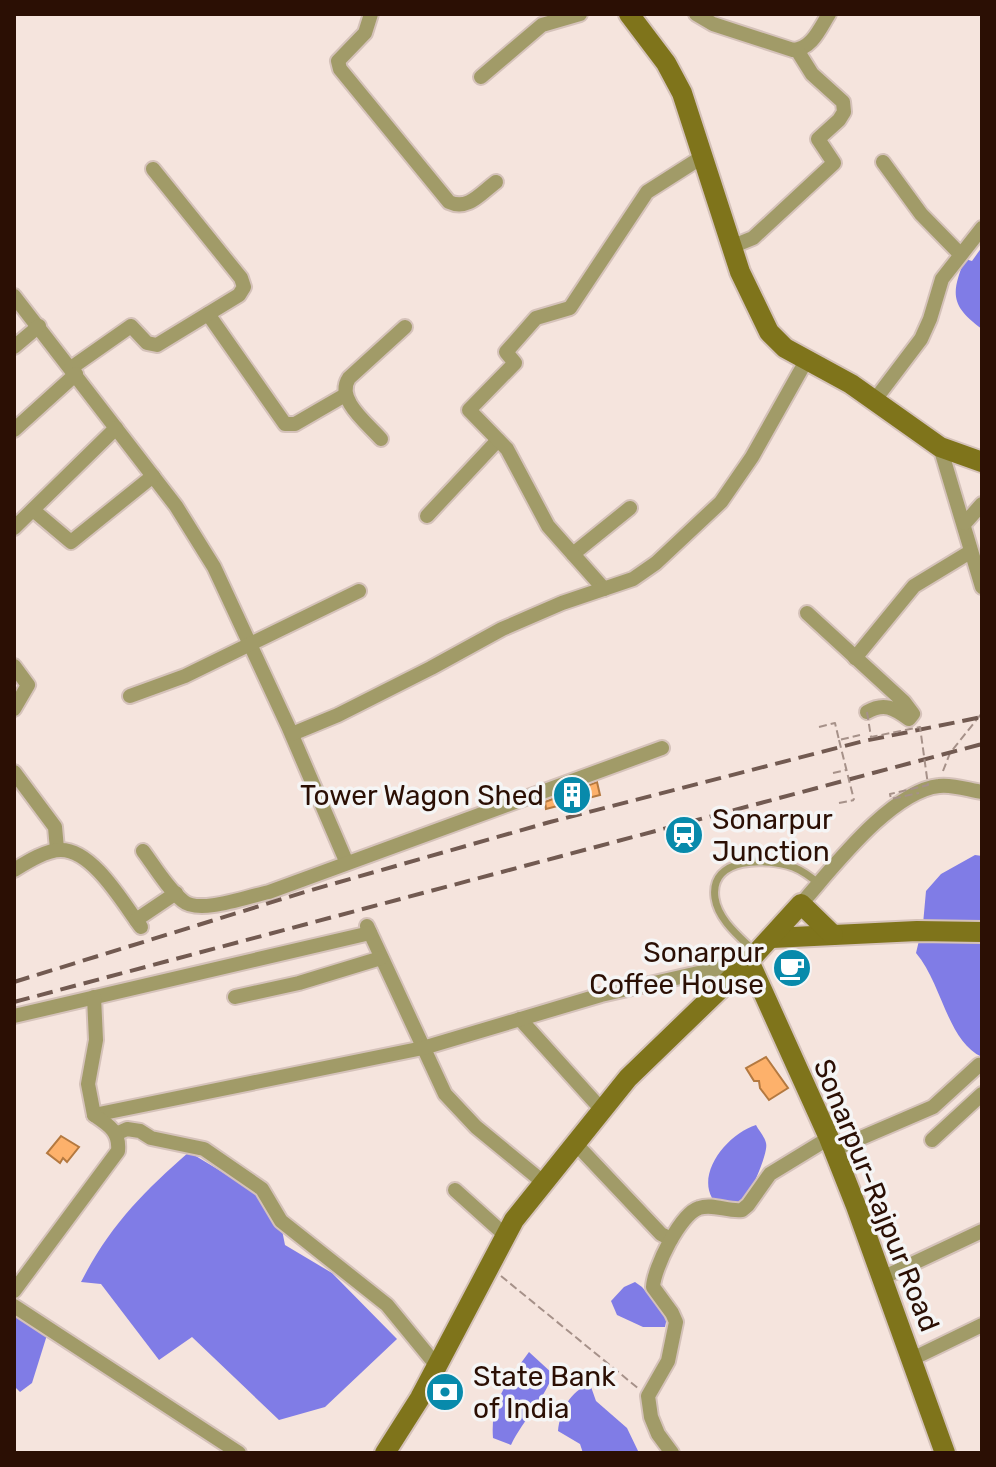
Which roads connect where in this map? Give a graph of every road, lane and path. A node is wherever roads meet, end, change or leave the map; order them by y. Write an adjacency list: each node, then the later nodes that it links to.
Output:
1 (371, 14): 11 (street)
2 (580, 14): 7 (street)
3 (629, 14): 8 (main road)
4 (696, 14): 6 (street)
5 (829, 14): 6 (street)
6 (797, 50): 13 (street)
7 (481, 77)
8 (702, 157): 13 (main road); 27 (street)
9 (883, 162): 14 (street)
10 (153, 169): 16 (street)
11 (496, 182)
12 (982, 228): 14 (street)
13 (731, 247): 20 (main road)
14 (960, 254): 23 (street)
15 (14, 296): 17 (street)
16 (208, 314): 21 (street); 22 (street)
17 (39, 326): 19 (street); 21 (street)
18 (405, 327): 22 (street)
19 (14, 347)
20 (806, 361): 23 (main road); 40 (street)
21 (73, 371): 24 (street); 25 (street)
22 (345, 395): 26 (street)
23 (874, 401): 28 (main road)
24 (116, 428): 30 (street); 33 (street)
25 (14, 430)
26 (381, 439)
27 (498, 440): 34 (street); 38 (street)
28 (940, 447): 29 (main road); 35 (street)
29 (982, 462)
30 (153, 476): 33 (street); 43 (street)
31 (982, 504): 35 (street)
32 (630, 508): 38 (street)
33 (33, 510): 36 (street)
34 (427, 516)
35 (965, 523): 37 (street)
36 (14, 528)
37 (970, 552): 39 (street); 44 (street)
38 (573, 554): 40 (street)
39 (982, 587)
40 (604, 589): 51 (street)
41 (359, 591): 43 (street)
42 (807, 613): 44 (street)
43 (249, 643): 46 (street); 51 (street)
44 (855, 658): 48 (street)
45 (14, 666): 47 (street)
46 (130, 696)
47 (14, 709)
48 (867, 712): 60 (path, bridge)
49 (982, 713): 58 (path)
50 (819, 727): 53 (path)
51 (292, 734): 64 (street)
52 (860, 735): 53 (path)
53 (839, 740): 55 (path, bridge)
54 (662, 748): 64 (street)
55 (846, 770): 57 (path); 61 (path, bridge)
56 (14, 772): 62 (street)
57 (833, 773)
58 (941, 785): 59 (street); 60 (street)
59 (982, 792)
60 (919, 793): 66 (street)
61 (839, 803)
62 (57, 849): 65 (street); 67 (street)
63 (143, 851): 67 (street)
64 (346, 861): 67 (street)
65 (16, 864)
66 (819, 884): 68 (street); 73 (lane)
67 (176, 893)
68 (801, 904): 70 (main road); 71 (main road)
69 (982, 932): 70 (main road)
70 (833, 935): 71 (main road)
71 (772, 938): 73 (main road)
72 (381, 958): 74 (street); 75 (street); 78 (street)
73 (753, 958): 77 (street); 81 (main road); 86 (main road, Sonarpur-Rajpur Road)
74 (94, 997): 76 (street); 82 (street)
75 (235, 997)
76 (14, 1016)
77 (520, 1019): 78 (street); 81 (street)
78 (423, 1048): 82 (street); 87 (street)
79 (982, 1067): 86 (street)
80 (982, 1094): 84 (street)
81 (602, 1110): 85 (main road)
82 (94, 1115): 83 (street)
83 (116, 1134): 94 (street); 98 (street)
84 (932, 1140)
85 (575, 1143): 87 (main road); 91 (street)
86 (831, 1144): 91 (street); 93 (main road, Sonarpur-Rajpur Road)
87 (543, 1182): 90 (main road)
88 (455, 1190): 90 (street)
89 (982, 1231): 93 (street)
90 (505, 1235): 92 (main road)
91 (671, 1239): 99 (street)
92 (488, 1265): 98 (main road); 99 (path)
93 (882, 1278): 97 (main road, Sonarpur-Rajpur Road)
94 (14, 1291)
95 (14, 1306): 100 (street)
96 (982, 1325): 97 (street)
97 (912, 1359): 103 (main road, Sonarpur-Rajpur Road)
98 (437, 1366): 101 (main road)
99 (648, 1396): 102 (street)
100 (239, 1453)
101 (385, 1453)
102 (672, 1453)
103 (945, 1453)

